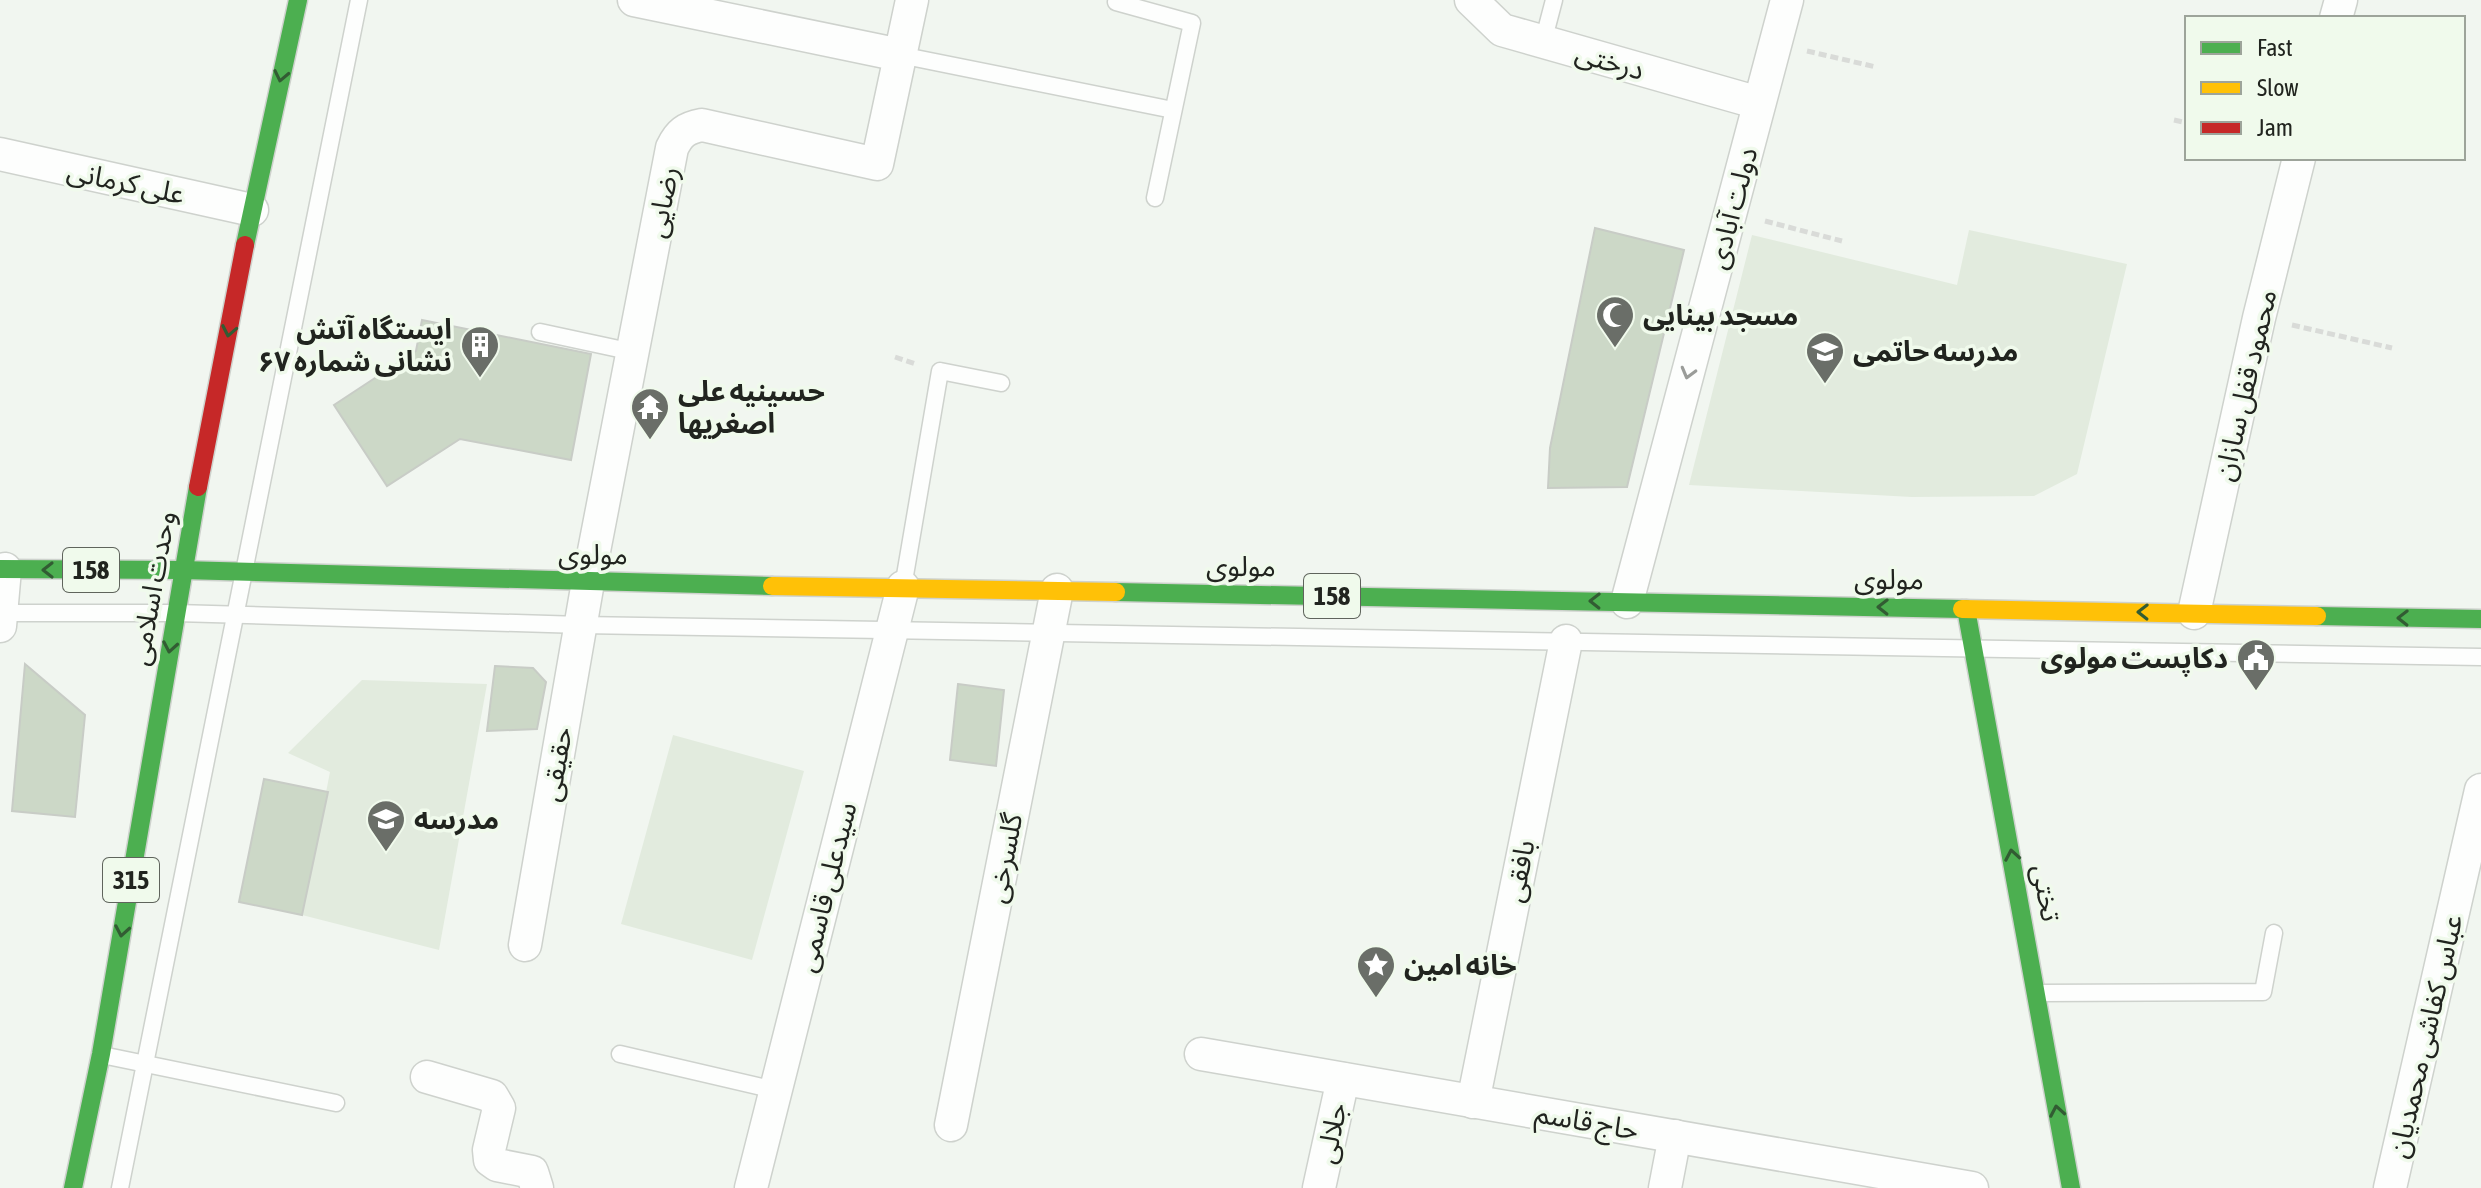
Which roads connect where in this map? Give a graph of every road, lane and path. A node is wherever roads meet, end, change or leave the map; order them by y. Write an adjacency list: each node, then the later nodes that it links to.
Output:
1 (298, 0): 20 (main road, وحدت اسلامی / 315, one-way to 20)
2 (359, 0): 30 (lane)
3 (634, 0): 11 (street)
4 (912, 0): 11 (street)
5 (1471, 0): 9 (street, درختی)
6 (1554, 0): 9 (lane)
7 (1787, 0): 10 (street, دولت آبادی)
8 (1116, 2): 14 (lane)
9 (1543, 42): 13 (street, درختی)
10 (1775, 43): 12 (path); 13 (street, دولت آبادی)
11 (900, 55): 14 (lane); 26 (street, رضایی)
12 (1876, 67)
13 (1759, 103): 21 (street, دولت آبادی)
14 (1173, 110): 19 (lane)
15 (2174, 120): 16 (path)
16 (2185, 123)
17 (0, 154): 20 (street, علی کرمانی)
18 (2298, 160): 23 (street, محمود قفل سازان)
19 (1155, 198)
20 (252, 210): 29 (main road, وحدت اسلامی / 315, one-way to 29)
21 (1730, 213): 22 (path); 34 (street, دولت آبادی, one-way to 34)
22 (1842, 241)
23 (2259, 318): 25 (path); 37 (street, محمود قفل سازان)
24 (540, 332): 26 (lane)
25 (2392, 348)
26 (633, 352): 31 (street, رضایی)
27 (1001, 383): 32 (lane)
28 (2, 569): 29 (main road, مولوی / 158, one-way to 28); 39 (street)
29 (182, 570): 30 (main road, مولوی / 158); 36 (main road, وحدت اسلامی / 315)
30 (244, 572): 31 (main road, مولوی / 158); 38 (lane)
31 (588, 582): 32 (main road, مولوی / 158); 41 (street, حقیقی)
32 (903, 587): 33 (main road, مولوی / 158); 42 (street, سیدعلی قاسمی)
33 (1057, 590): 34 (main road, مولوی / 158, one-way to 33); 43 (street, گلسرخی)
34 (1627, 602): 35 (main road, مولوی / 158, one-way to 34)
35 (1966, 609): 37 (main road, مولوی / 158, one-way to 35); 45 (main road, تختی)
36 (176, 613): 38 (lane); 39 (lane); 51 (main road, وحدت اسلامی / 315, one-way to 51)
37 (2194, 613): 40 (main road, مولوی / 158, one-way to 37)
38 (236, 615): 41 (lane); 54 (lane)
39 (0, 617)
40 (2481, 619)
41 (581, 625): 42 (lane); 49 (street, حقیقی)
42 (892, 628): 43 (lane); 57 (street, سیدعلی قاسمی)
43 (1049, 632): 44 (lane); 60 (street, گلسرخی)
44 (1566, 641): 45 (lane); 58 (street, بافقی)
45 (1976, 649): 46 (lane); 50 (main road, تختی, one-way to 45)
46 (2481, 657)
47 (2481, 790): 70 (street, عباس کفاشی محمدیان)
48 (2274, 933): 50 (lane)
49 (525, 945)
50 (2036, 993): 69 (main road, تختی, one-way to 50)
51 (101, 1054): 54 (lane); 62 (main road, وحدت اسلامی / 315)
52 (620, 1054): 57 (lane)
53 (1201, 1054): 56 (street, حاج قاسم)
54 (146, 1063): 59 (lane); 63 (lane)
55 (427, 1077): 64 (street)
56 (1343, 1079): 58 (street, حاج قاسم); 66 (street, جلالی)
57 (775, 1090): 65 (street, سیدعلی قاسمی)
58 (1473, 1102): 61 (street, حاج قاسم)
59 (336, 1103)
60 (951, 1125)
61 (1675, 1136): 67 (street); 68 (street, حاج قاسم)
62 (73, 1188)
63 (120, 1188)
64 (537, 1188)
65 (751, 1188)
66 (1319, 1188)
67 (1665, 1188)
68 (1972, 1188)
69 (2071, 1188)
70 (2390, 1188)

